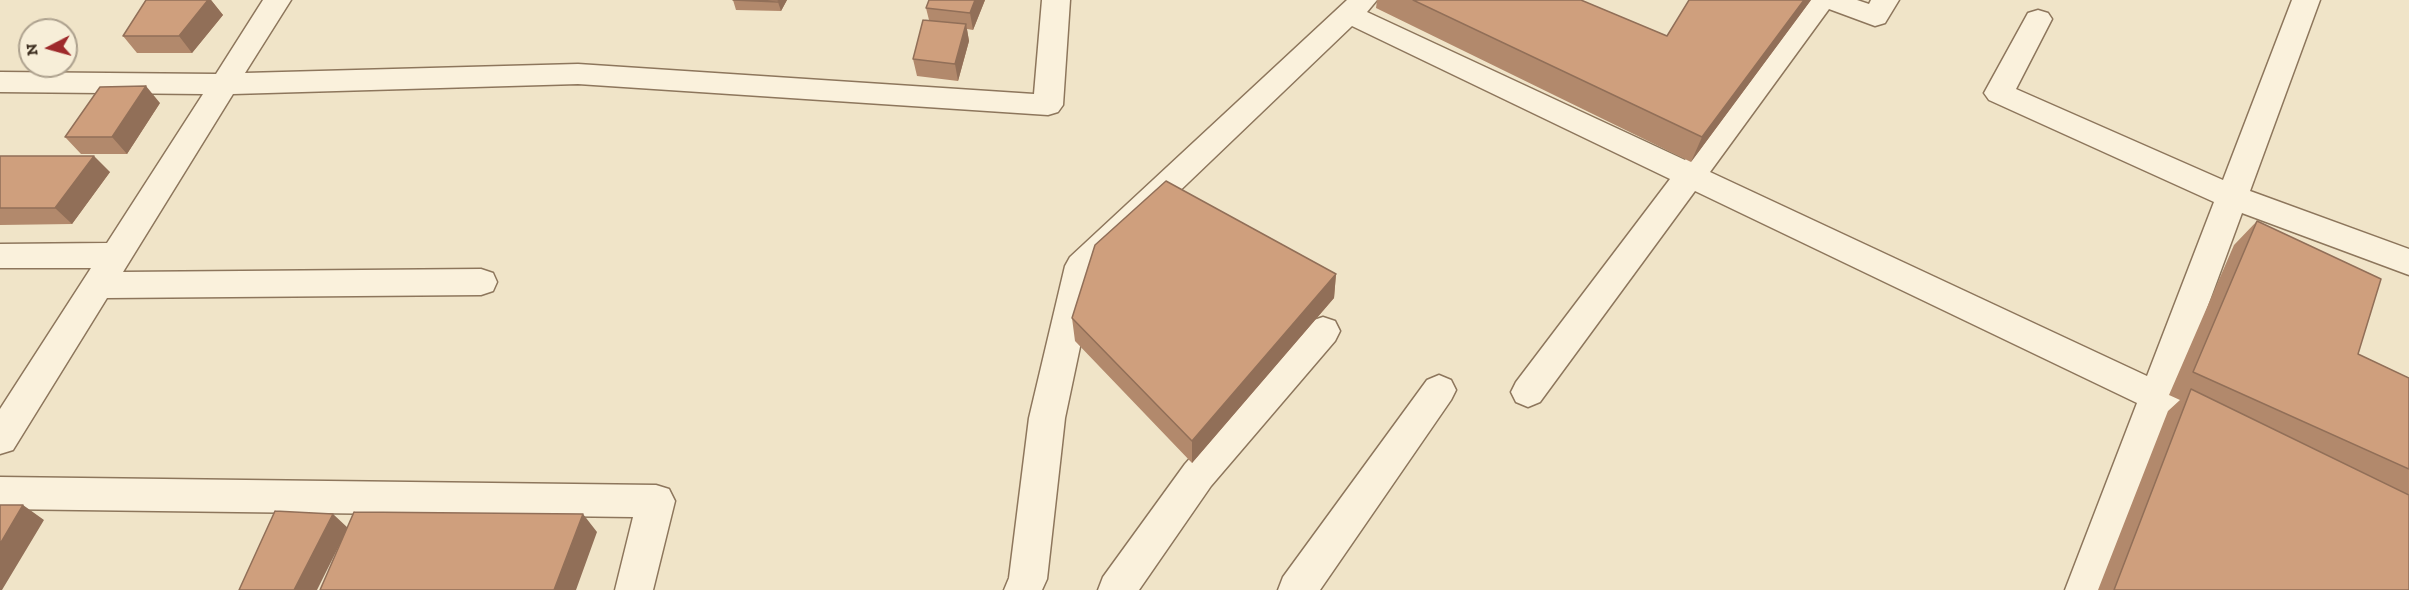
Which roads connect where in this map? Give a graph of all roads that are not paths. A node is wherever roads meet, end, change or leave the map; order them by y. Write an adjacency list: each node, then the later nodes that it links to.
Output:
1 (277, 0): 10 (street)
2 (1056, 0): 10 (street)
3 (1822, 0): 11 (street)
4 (1831, 0): 5 (street)
5 (1885, 0)
6 (2306, 0): 12 (street)
7 (1356, 7): 11 (street); 26 (street)
8 (2038, 19): 12 (street)
9 (0, 82): 10 (street)
10 (224, 84): 13 (street)
11 (1691, 176): 20 (street); 21 (street)
12 (2232, 197): 15 (street); 21 (street)
13 (116, 255): 14 (street); 17 (street)
14 (0, 256)
15 (2409, 262)
16 (481, 282): 17 (street)
17 (97, 285): 23 (street)
18 (1323, 331): 27 (street)
19 (1439, 390): 28 (street)
20 (1528, 392)
21 (2156, 397): 22 (street); 29 (street)
22 (2241, 436)
23 (0, 439)
24 (0, 493): 25 (street)
25 (634, 590)
26 (1023, 590)
27 (1117, 590)
28 (1298, 590)
29 (2084, 590)

